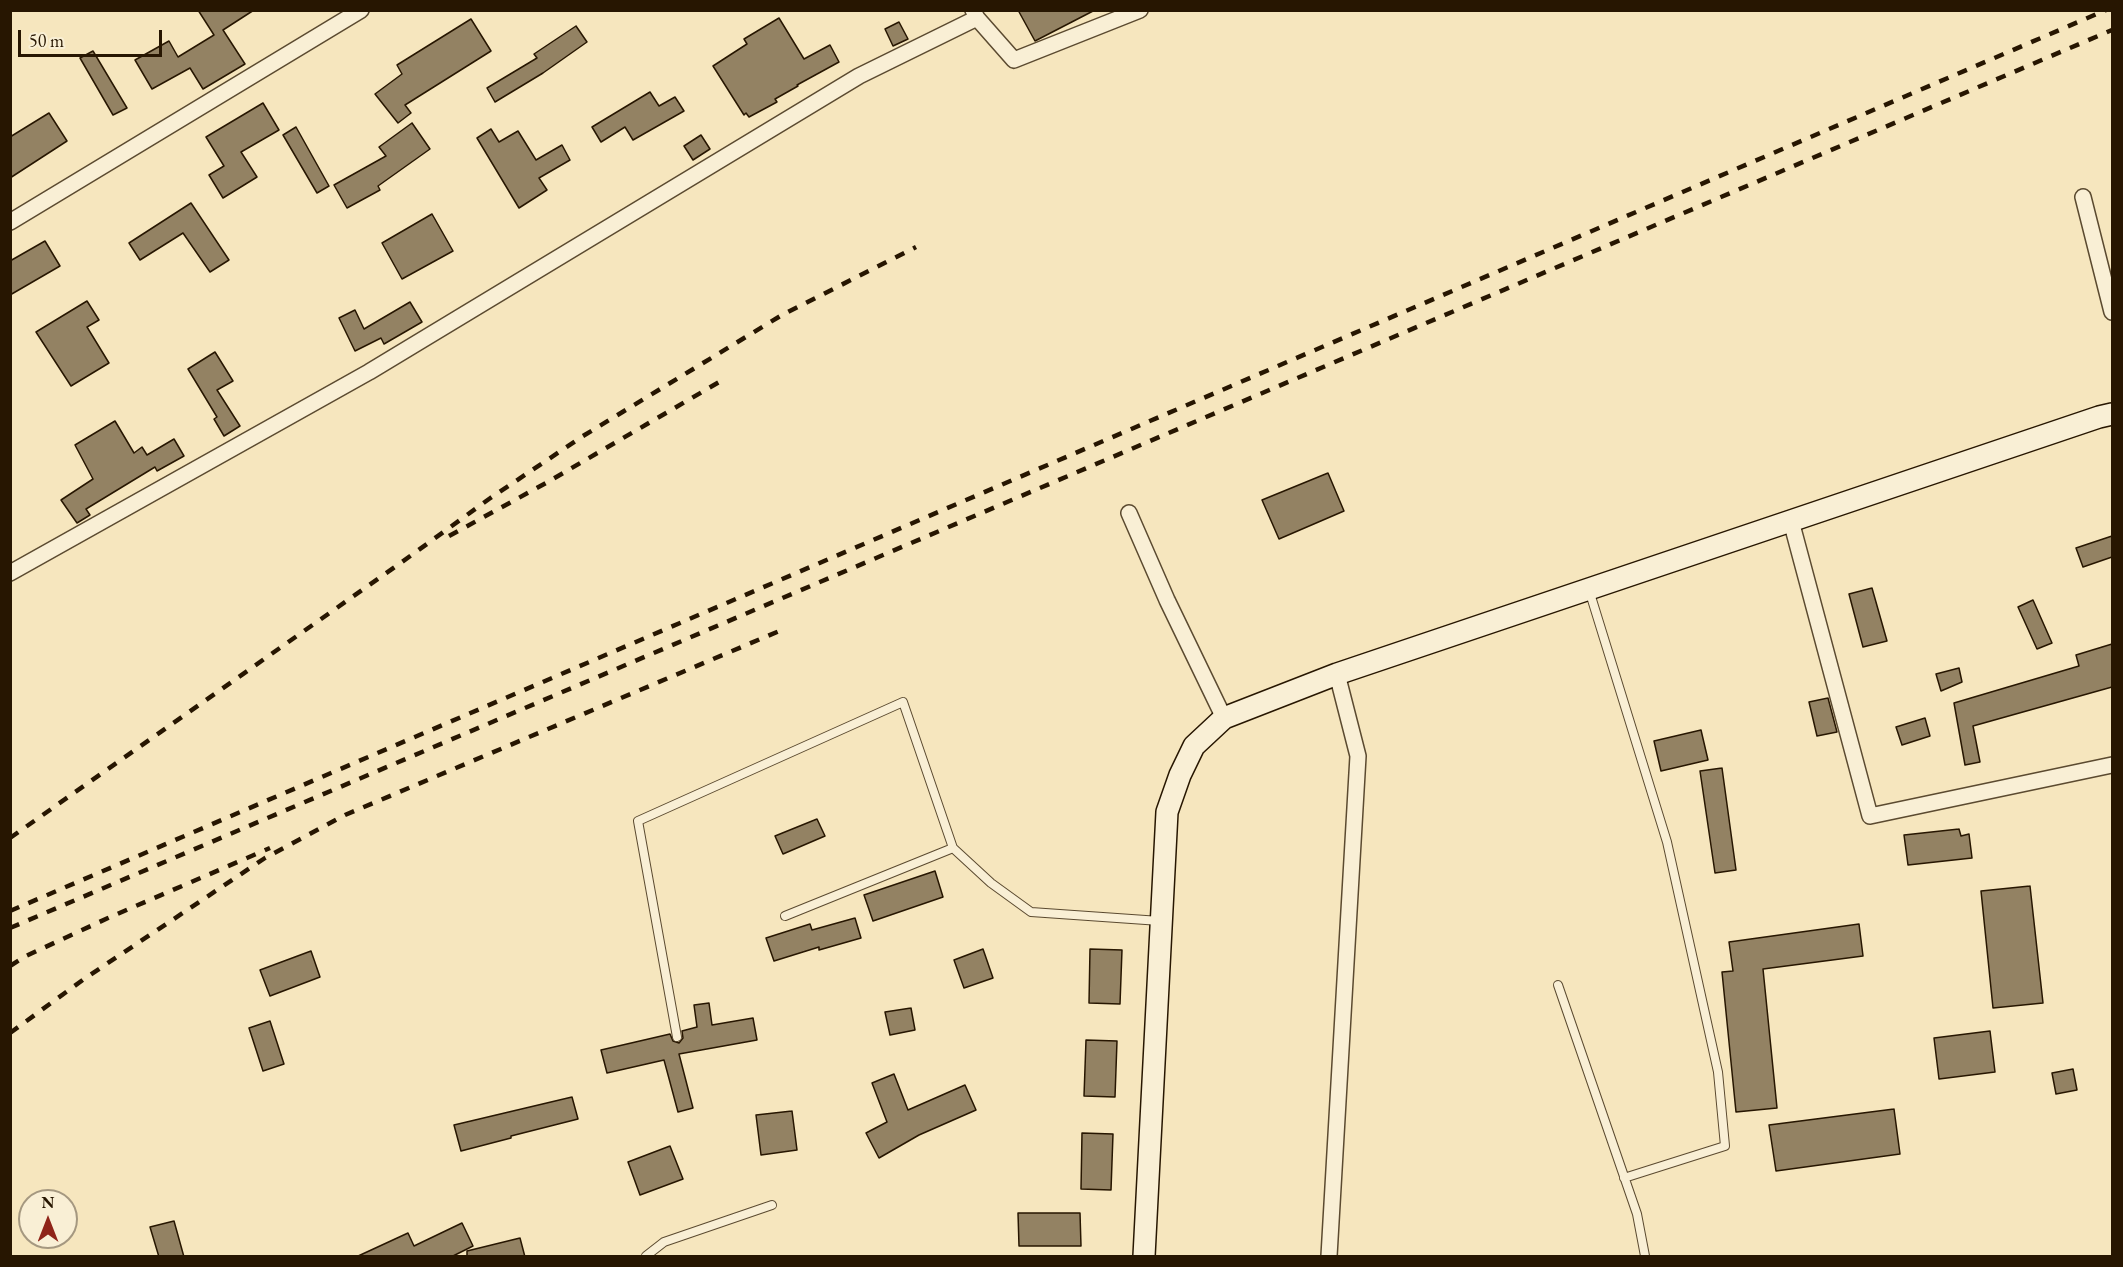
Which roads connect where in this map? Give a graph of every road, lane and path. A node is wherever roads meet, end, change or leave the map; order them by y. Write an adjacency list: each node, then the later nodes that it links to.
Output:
1 (362, 10): 5 (street)
2 (1140, 10): 3 (street)
3 (975, 14): 11 (street)
4 (2083, 197): 6 (street)
5 (10, 222)
6 (2108, 278): 7 (street)
7 (2112, 312)
8 (2112, 414): 10 (street)
9 (1130, 513): 14 (street)
10 (1791, 521): 12 (street); 15 (street)
11 (10, 573)
12 (1589, 589): 13 (street); 21 (lane)
13 (1337, 674): 14 (street); 25 (street)
14 (1224, 718): 18 (street)
15 (2112, 765)
16 (953, 848): 17 (lane); 18 (lane); 20 (lane)
17 (785, 916)
18 (1162, 921): 24 (street)
19 (1558, 985): 21 (lane)
20 (677, 1037)
21 (1624, 1178): 26 (lane)
22 (772, 1205): 23 (lane)
23 (646, 1257)
24 (1144, 1257)
25 (1329, 1257)
26 (1645, 1257)

